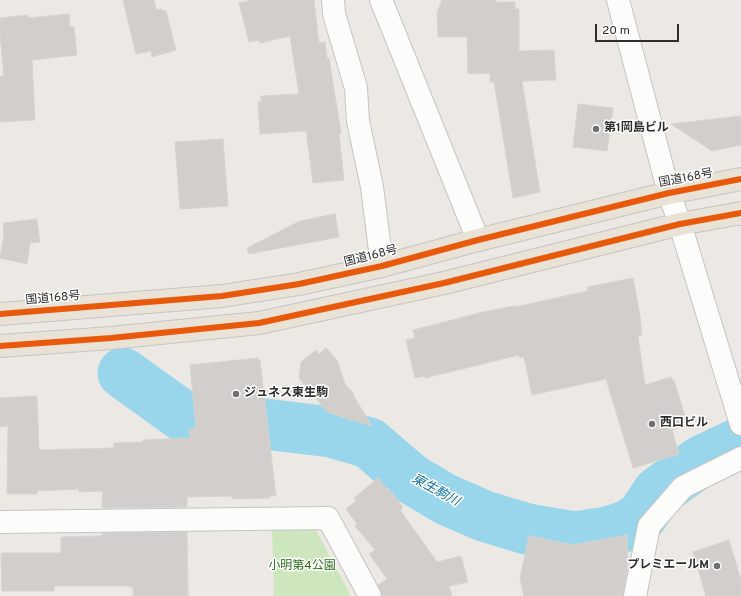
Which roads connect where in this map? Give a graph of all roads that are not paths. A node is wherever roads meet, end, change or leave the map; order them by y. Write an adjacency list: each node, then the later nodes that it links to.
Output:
1 (333, 0): 9 (street)
2 (381, 0): 8 (street)
3 (618, 0): 5 (street)
4 (741, 179): 5 (highway, 国道168号)
5 (669, 193): 7 (street); 8 (highway, 国道168号)
6 (741, 213): 7 (highway)
7 (680, 224): 11 (highway); 12 (street)
8 (478, 240): 9 (highway, 国道168号)
9 (382, 266): 10 (highway, 国道168号)
10 (0, 314)
11 (0, 346)
12 (741, 424)
13 (741, 458): 16 (street)
14 (0, 522): 15 (street)
15 (370, 596)
16 (635, 596)

